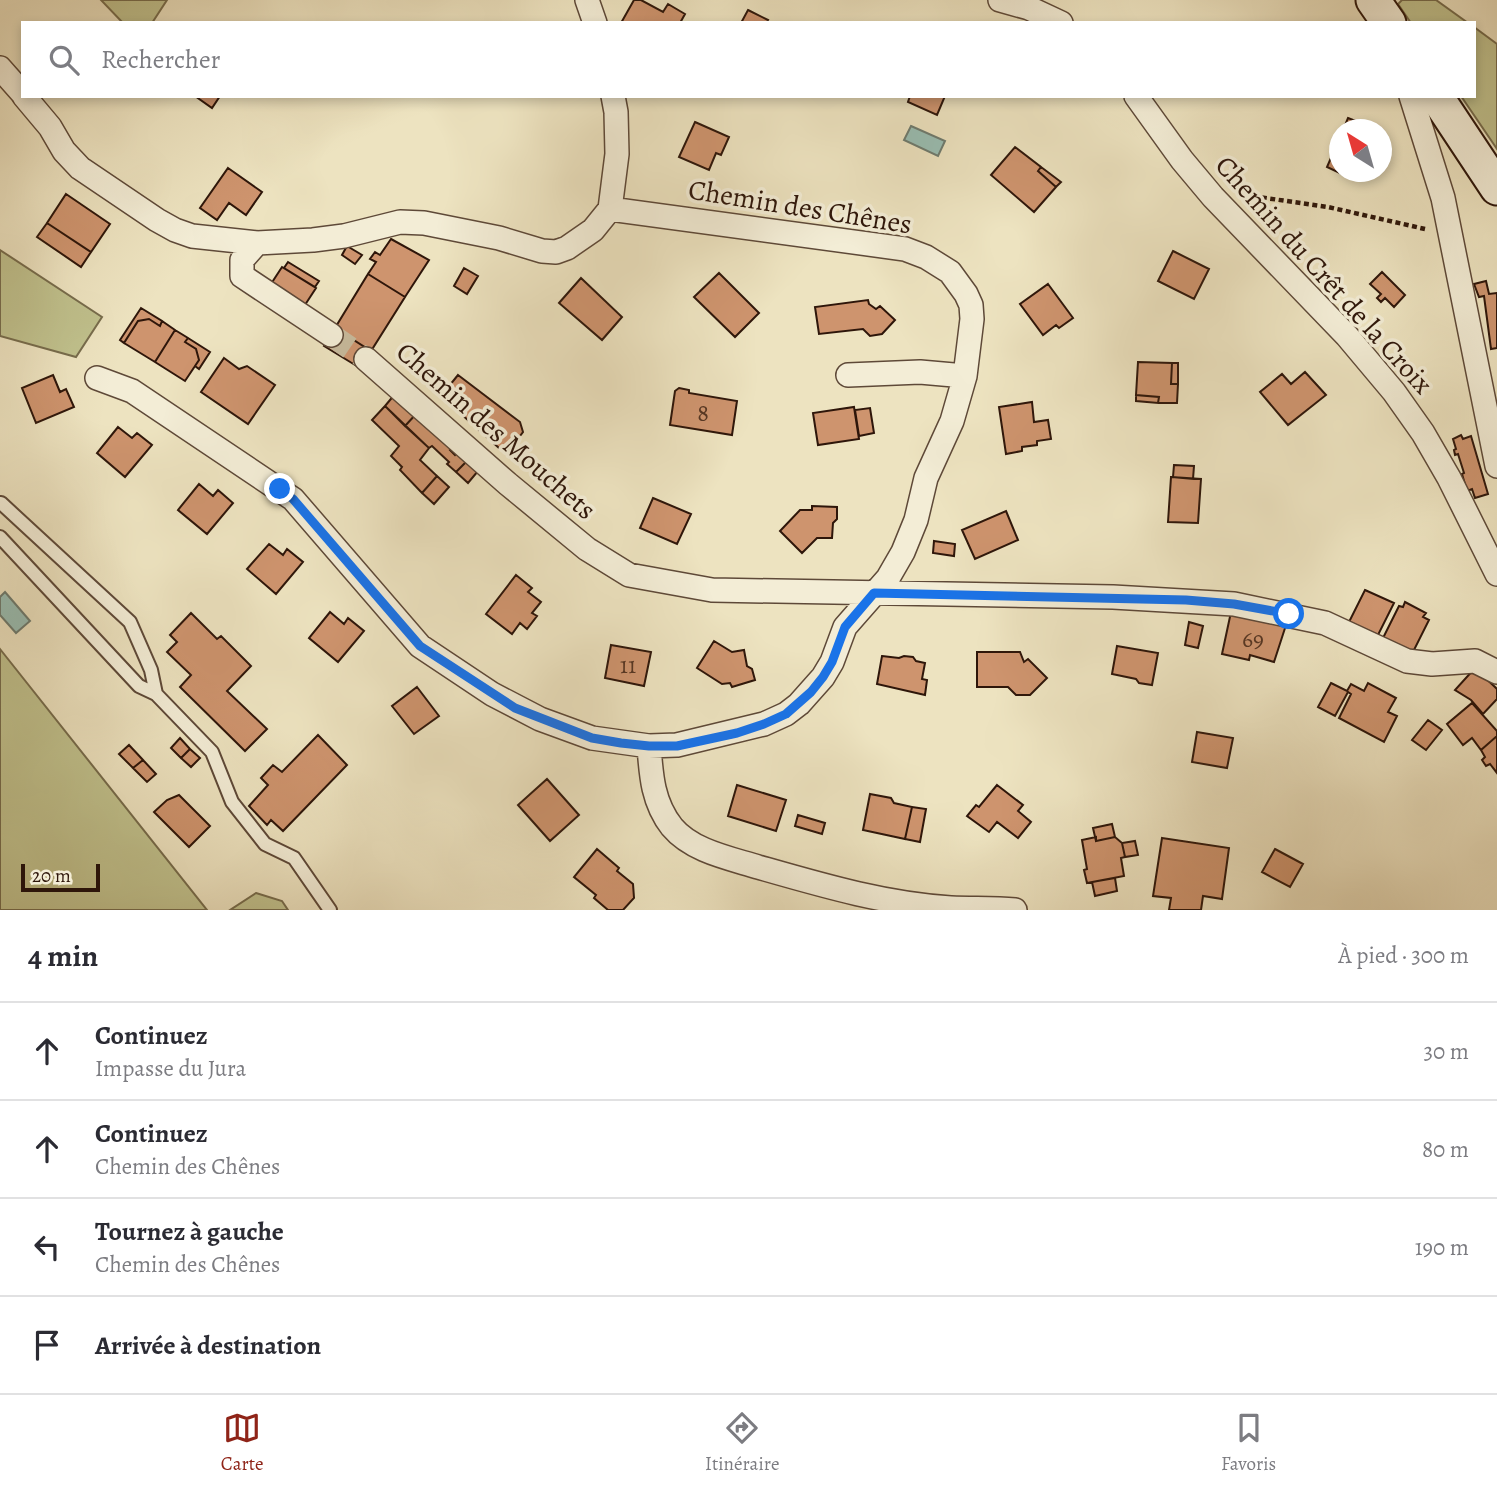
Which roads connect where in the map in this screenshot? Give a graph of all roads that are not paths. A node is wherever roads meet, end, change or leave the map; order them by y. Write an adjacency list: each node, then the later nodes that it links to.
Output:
1 (587, 0): 4 (street)
2 (1000, 0): 5 (street)
3 (1373, 0): 6 (main road)
4 (595, 21)
5 (1057, 21)
6 (1388, 21)
7 (0, 68): 8 (street)
8 (21, 92)
9 (26, 98): 16 (street)
10 (613, 98): 15 (street)
11 (1137, 98): 25 (street, Chemin du Crêt de la Croix)
12 (1412, 98): 22 (street)
13 (1437, 98): 14 (main road)
14 (1497, 188)
15 (610, 209): 16 (street); 20 (street, Chemin des Chênes)
16 (257, 243): 17 (street)
17 (331, 335)
18 (366, 359): 26 (street, Chemin des Mouchets)
19 (848, 375): 20 (street)
20 (965, 376): 26 (street, Chemin des Chênes)
21 (97, 378): 29 (street, Chemin des Chênes)
22 (1497, 466)
23 (1, 503): 28 (lane)
24 (0, 537): 28 (lane)
25 (1497, 574)
26 (874, 593): 27 (street); 29 (street, Chemin des Chênes)
27 (1497, 672)
28 (156, 694): 30 (lane)
29 (649, 746): 31 (street)
30 (330, 910)
31 (1016, 910)

